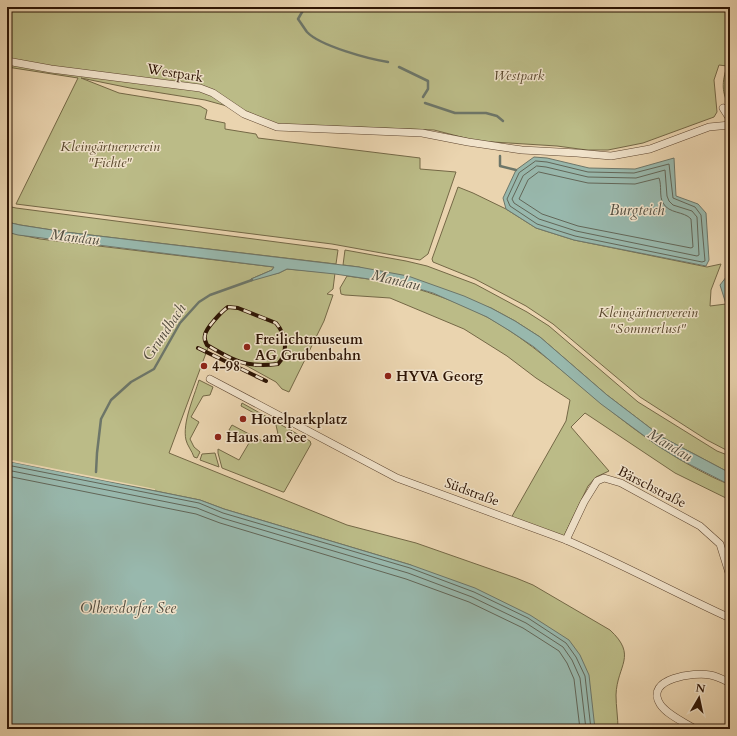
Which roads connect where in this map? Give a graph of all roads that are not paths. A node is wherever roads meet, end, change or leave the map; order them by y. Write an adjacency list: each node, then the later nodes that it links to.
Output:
1 (7, 61): 4 (street, Westpark)
2 (722, 108): 3 (street)
3 (730, 118)
4 (730, 125)
5 (210, 380): 6 (street, Südstraße)
6 (566, 540): 7 (street, Bärschstraße); 8 (street, Südstraße)
7 (730, 576)
8 (730, 618)
9 (730, 683): 10 (street)
10 (695, 729)

